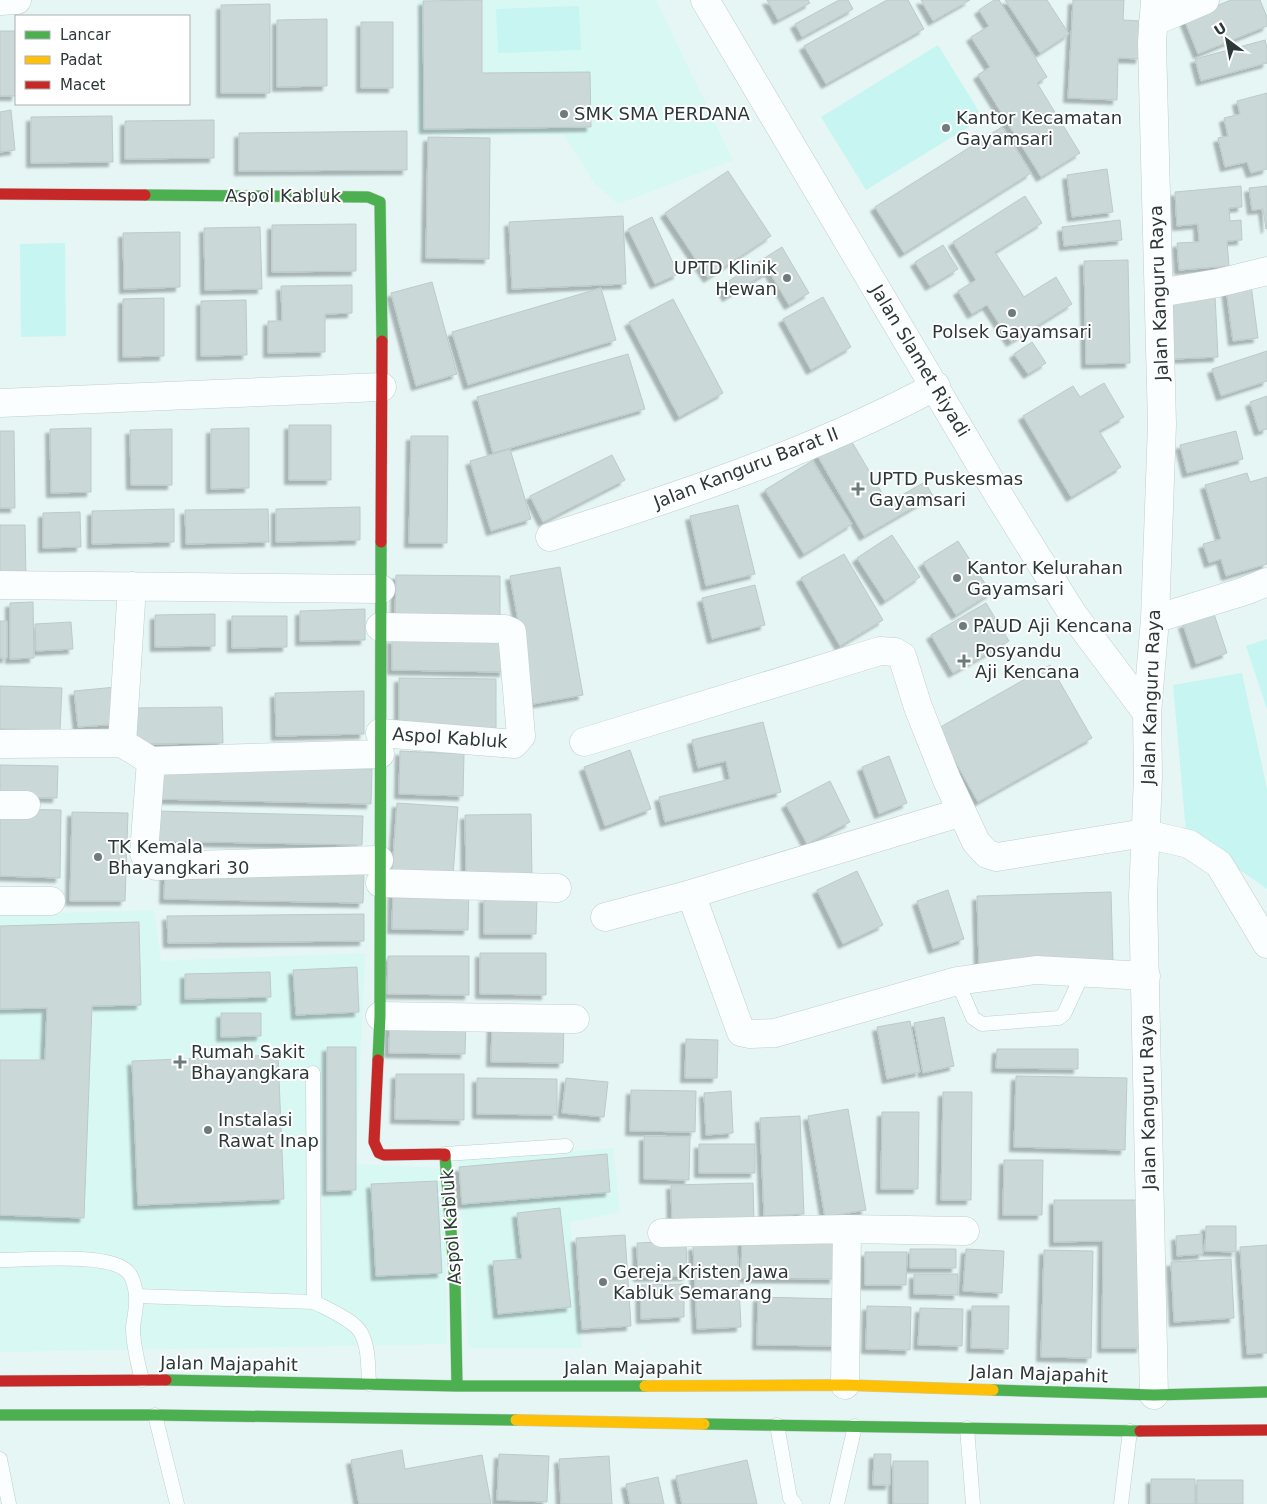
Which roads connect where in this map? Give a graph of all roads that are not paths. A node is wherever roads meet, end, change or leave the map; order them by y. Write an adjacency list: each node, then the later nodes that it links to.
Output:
1 (17, 0): 4 (street)
2 (705, 0): 9 (street, Jalan Slamet Riyadi)
3 (1205, 0): 5 (street)
4 (0, 1)
5 (1154, 11): 8 (street, Jalan Kanguru Raya)
6 (0, 194): 10 (main road, Aspol Kabluk)
7 (1267, 271): 8 (street)
8 (1159, 293): 17 (street, Jalan Kanguru Raya)
9 (936, 386): 12 (street, Jalan Kanguru Barat II); 19 (street, Jalan Slamet Riyadi)
10 (382, 387): 11 (street); 16 (main road, Aspol Kabluk)
11 (0, 403)
12 (550, 537)
13 (1267, 582): 17 (street)
14 (0, 585): 15 (street)
15 (132, 586): 16 (street); 21 (street)
16 (381, 589): 18 (main road, Aspol Kabluk)
17 (1154, 618): 19 (street, Jalan Kanguru Raya)
18 (380, 627): 22 (main road, Aspol Kabluk); 22 (street, Aspol Kabluk)
19 (1147, 712): 26 (street, Jalan Kanguru Raya)
20 (584, 742): 25 (street)
21 (122, 743): 23 (street); 24 (street)
22 (380, 743): 24 (street, Aspol Kabluk); 27 (main road, Aspol Kabluk)
23 (0, 744)
24 (151, 761): 27 (street)
25 (962, 812): 26 (street); 29 (street)
26 (1146, 834): 33 (street); 35 (street, Jalan Kanguru Raya)
27 (380, 872): 28 (street); 37 (main road, Aspol Kabluk)
28 (556, 888)
29 (691, 894): 32 (street); 36 (street)
30 (0, 901): 31 (street)
31 (51, 901)
32 (605, 917)
33 (1267, 944)
34 (1083, 973): 35 (street); 36 (street); 36 (lane)
35 (1146, 976): 54 (street, Jalan Kanguru Raya)
36 (957, 981)
37 (380, 1016): 38 (street); 41 (main road, Aspol Kabluk)
38 (574, 1019)
39 (313, 1073): 47 (lane)
40 (566, 1146): 41 (lane)
41 (445, 1154): 52 (main road, Aspol Kabluk)
42 (847, 1229): 43 (street); 44 (street); 51 (street)
43 (965, 1231)
44 (662, 1233)
45 (0, 1260): 46 (lane)
46 (136, 1296): 47 (lane); 50 (lane)
47 (314, 1302): 49 (lane)
48 (0, 1381): 50 (main road, Jalan Majapahit)
49 (369, 1384): 50 (main road, Jalan Majapahit); 52 (main road, Jalan Majapahit)
50 (144, 1385)
51 (845, 1385): 52 (main road, Jalan Majapahit); 54 (main road, Jalan Majapahit)
52 (457, 1386)
53 (1267, 1392): 54 (main road, Jalan Majapahit)
54 (1154, 1395)
55 (153, 1411): 56 (main road); 57 (main road); 64 (lane)
56 (0, 1415)
57 (777, 1425): 58 (main road); 65 (lane)
58 (855, 1426): 59 (main road); 66 (lane)
59 (967, 1428): 61 (main road); 67 (lane)
60 (1267, 1430): 61 (main road)
61 (1130, 1431): 68 (lane)
62 (0, 1459): 63 (lane)
63 (9, 1504)
64 (177, 1504)
65 (794, 1504)
66 (837, 1504)
67 (973, 1504)
68 (1121, 1504)

